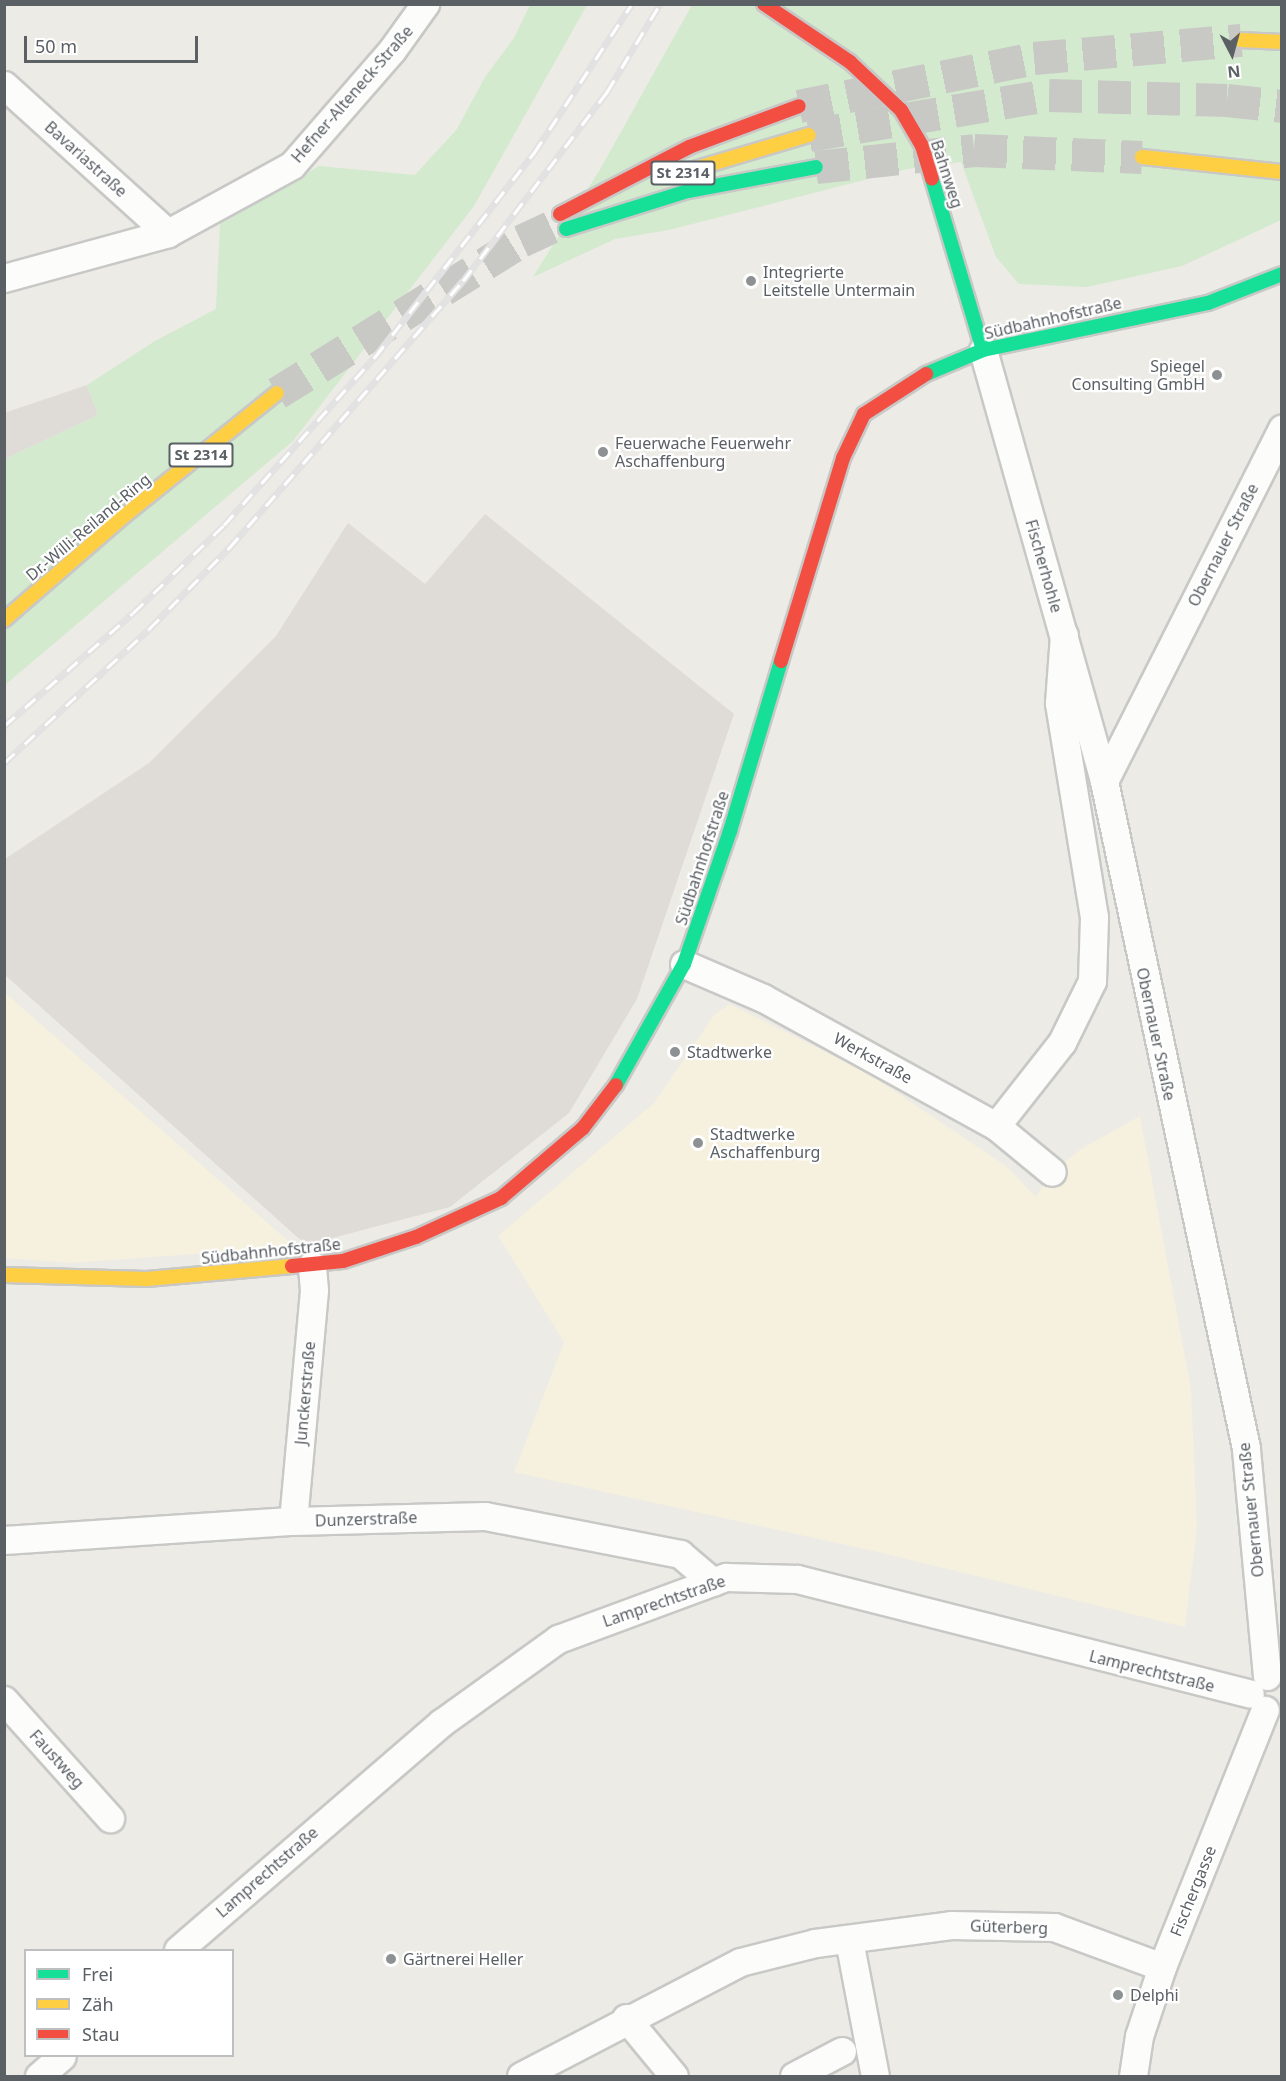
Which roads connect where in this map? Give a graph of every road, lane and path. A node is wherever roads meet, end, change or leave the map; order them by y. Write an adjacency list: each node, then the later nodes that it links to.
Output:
1 (425, 4): 14 (street, Hefner-Alteneck-Straße)
2 (764, 4): 17 (main road, Bahnweg)
3 (1241, 40): 4 (main road)
4 (1281, 42)
5 (4, 85): 14 (street, Bavariastraße)
6 (799, 106): 13 (main road)
7 (808, 135): 11 (main road, St 2314)
8 (1142, 158): 10 (main road)
9 (816, 167): 13 (main road, St 2314)
10 (1281, 172)
11 (671, 177)
12 (640, 189): 13 (main road, St 2314)
13 (563, 222)
14 (168, 233): 16 (street, Hefner-Alteneck-Straße)
15 (1281, 274): 17 (main road, Südbahnhofstraße)
16 (4, 278)
17 (983, 350): 21 (street, Fischerhohle); 23 (main road, Südbahnhofstraße)
18 (277, 393): 20 (main road, Dr.-Willi-Reiland-Ring / St 2314)
19 (1281, 428): 22 (street, Obernauer Straße)
20 (4, 620)
21 (1064, 635): 22 (street, Fischerhohle); 24 (street)
22 (1104, 781): 31 (street, Obernauer Straße)
23 (684, 964): 24 (street, Werkstraße); 26 (main road, Südbahnhofstraße)
24 (996, 1126): 25 (street, Werkstraße)
25 (1052, 1172)
26 (312, 1264): 27 (main road, Südbahnhofstraße); 28 (street, Junckerstraße)
27 (4, 1275)
28 (292, 1521): 29 (street, Dunzerstraße); 30 (street, Dunzerstraße)
29 (4, 1540)
30 (713, 1582): 31 (street, Lamprechtstraße); 35 (street, Lamprechtstraße)
31 (1269, 1693): 36 (street, Fischergasse)
32 (4, 1700): 33 (street, Faustweg)
33 (110, 1818)
34 (849, 1940): 36 (street, Güterberg); 37 (street, Güterberg); 44 (street)
35 (179, 1949)
36 (1162, 1967): 45 (street, Fischergasse)
37 (626, 2018): 41 (street, Güterberg); 42 (street)
38 (842, 2051): 43 (street)
39 (60, 2057): 40 (street)
40 (39, 2076)
41 (520, 2076)
42 (674, 2076)
43 (794, 2076)
44 (875, 2076)
45 (1133, 2076)

